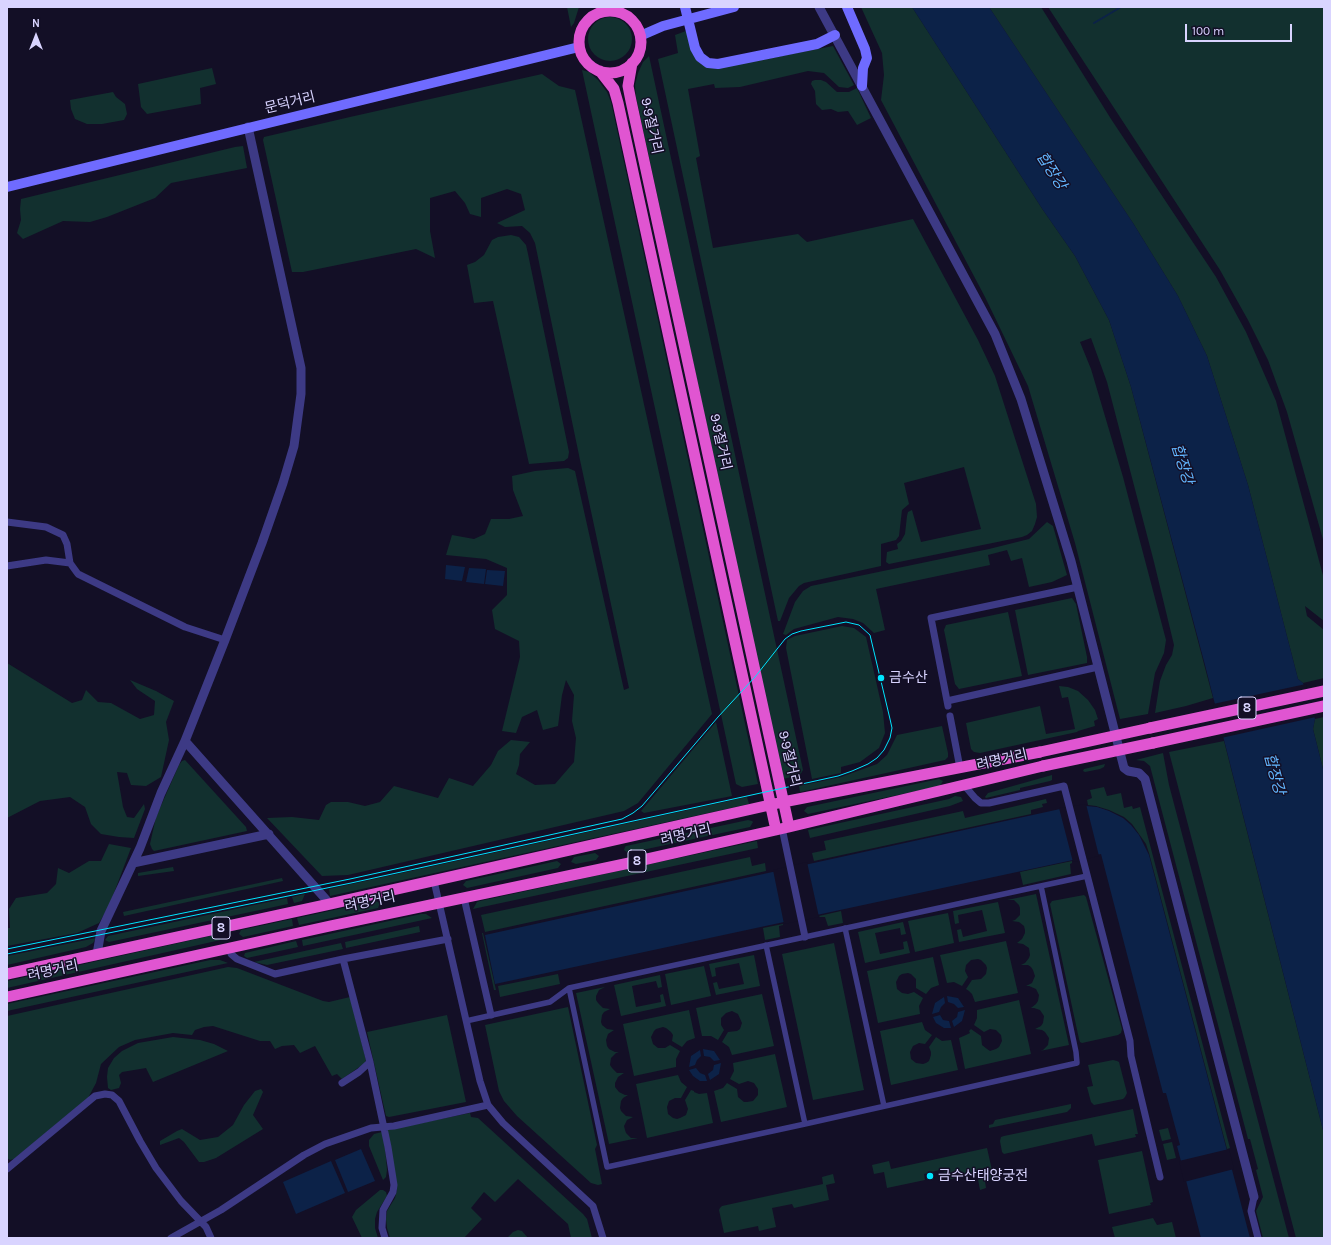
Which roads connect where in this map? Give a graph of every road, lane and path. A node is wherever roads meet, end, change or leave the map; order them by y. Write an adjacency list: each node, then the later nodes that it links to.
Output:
1 (685, 7): 7 (main road)
2 (734, 7): 7 (main road)
3 (819, 7): 8 (street)
4 (847, 7): 13 (main road)
5 (613, 9): 6 (highway); 9 (highway)
6 (592, 12): 10 (highway)
7 (688, 19): 8 (main road); 9 (main road)
8 (835, 35): 13 (street)
9 (640, 36): 11 (highway)
10 (579, 47): 12 (highway); 14 (main road, 문덕거리)
11 (632, 63): 12 (highway); 28 (highway, 9·9절거리)
12 (600, 71): 29 (highway, 9·9절거리)
13 (862, 86): 19 (street)
14 (248, 127): 15 (main road, 문덕거리); 20 (street)
15 (7, 187)
16 (7, 522): 17 (street)
17 (70, 563): 18 (street); 20 (street)
18 (7, 566)
19 (1078, 586): 21 (street); 21 (street)
20 (225, 640): 25 (street)
21 (1098, 668): 59 (street)
22 (1324, 691): 26 (highway, 려명거리 / 8, bridge)
23 (1324, 706): 27 (highway, 려명거리 / 8, bridge)
24 (950, 716): 26 (street)
25 (185, 741): 31 (street); 32 (street)
26 (960, 768): 28 (highway, 려명거리 / 8)
27 (964, 785): 30 (highway, 려명거리 / 8); 33 (street)
28 (783, 802): 29 (highway, 려명거리 / 8); 30 (highway, 9·9절거리)
29 (771, 805): 30 (highway, 9·9절거리); 34 (highway, 려명거리 / 8)
30 (782, 828): 36 (highway, 려명거리 / 8); 40 (street)
31 (269, 834): 32 (street); 38 (street)
32 (133, 863): 44 (street)
33 (1086, 876): 35 (street); 58 (street)
34 (434, 881): 37 (street); 38 (highway, 려명거리 / 8)
35 (1041, 886): 39 (street); 54 (street)
36 (464, 898): 37 (highway, 려명거리 / 8); 49 (street)
37 (440, 902): 41 (street); 43 (highway, 려명거리 / 8)
38 (330, 904): 44 (highway, 려명거리 / 8)
39 (845, 928): 40 (street); 54 (street)
40 (805, 937): 42 (street)
41 (448, 939): 45 (street); 50 (street)
42 (766, 945): 47 (street); 55 (street)
43 (229, 948): 45 (street); 48 (highway, 려명거리 / 8)
44 (97, 954): 46 (highway, 려명거리 / 8)
45 (343, 959): 51 (street)
46 (7, 974)
47 (569, 988): 49 (street); 55 (street)
48 (7, 997)
49 (491, 1015): 50 (street)
50 (466, 1021): 53 (street)
51 (370, 1062): 52 (street); 56 (street)
52 (342, 1083)
53 (488, 1105): 56 (street); 64 (street)
54 (884, 1106): 55 (street)
55 (805, 1124)
56 (384, 1126): 60 (street); 63 (street)
57 (7, 1169): 60 (street)
58 (1160, 1177)
59 (1254, 1197): 65 (street)
60 (201, 1221): 61 (street); 62 (street)
61 (171, 1238)
62 (211, 1238)
63 (385, 1238)
64 (603, 1238)
65 (1258, 1238)

